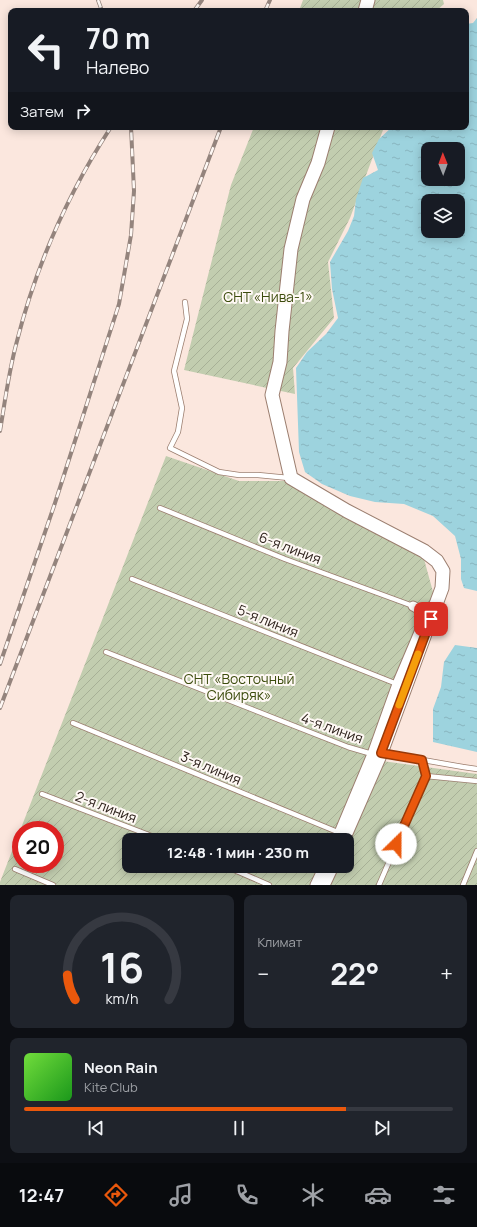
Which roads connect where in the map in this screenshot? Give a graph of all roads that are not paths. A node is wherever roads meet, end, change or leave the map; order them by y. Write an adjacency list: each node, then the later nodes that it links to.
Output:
1 (327, 130): 3 (street)
2 (185, 302): 3 (lane)
3 (291, 478): 10 (street)
4 (160, 508): 6 (lane, 6-я линия)
5 (132, 579): 8 (lane, 5-я линия)
6 (412, 606): 8 (street)
7 (106, 652): 10 (lane, 4-я линия)
8 (397, 684): 10 (street)
9 (73, 723): 17 (lane, 3-я линия)
10 (377, 754): 11 (lane, 4-я линия); 18 (street)
11 (422, 760): 12 (lane, 4-я линия); 13 (lane)
12 (477, 769)
13 (426, 776): 14 (lane); 28 (lane)
14 (477, 781)
15 (42, 794): 16 (lane, 2-я линия)
16 (144, 833)
17 (328, 833)
18 (342, 833)
19 (477, 851): 29 (lane)
20 (24, 873): 24 (lane)
21 (241, 873): 25 (lane)
22 (321, 873): 26 (street)
23 (329, 873): 27 (street)
24 (53, 885)
25 (269, 885)
26 (315, 885)
27 (323, 885)
28 (379, 885)
29 (462, 885)

